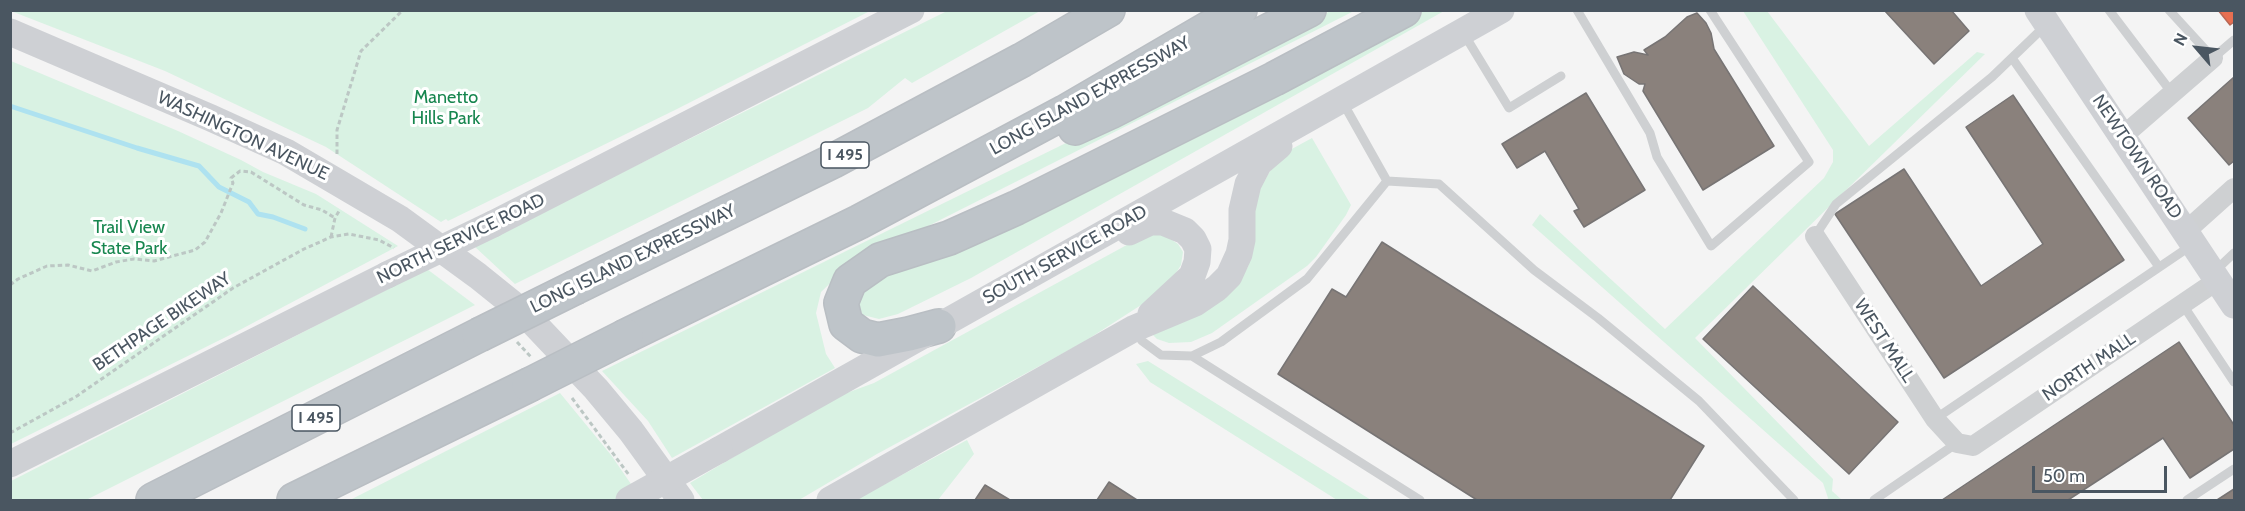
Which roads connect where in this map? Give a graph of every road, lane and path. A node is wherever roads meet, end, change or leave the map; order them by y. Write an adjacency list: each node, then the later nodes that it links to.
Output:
1 (403, 10): 23 (path)
2 (911, 10): 45 (main road, NORTH SERVICE ROAD, bridge)
3 (1108, 10): 47 (highway, LONG ISLAND EXPRESSWAY / I 495, bridge)
4 (1240, 10): 28 (highway, LONG ISLAND EXPRESSWAY)
5 (1309, 10): 28 (highway)
6 (1404, 10): 38 (highway)
7 (1501, 10): 14 (main road, SOUTH SERVICE ROAD)
8 (1577, 10): 9 (lane)
9 (1710, 10)
10 (2109, 10): 19 (lane)
11 (2169, 10): 17 (lane)
12 (2043, 17): 16 (lane); 22 (main road, NEWTOWN ROAD)
13 (10, 32): 50 (main road, WASHINGTON AVENUE)
14 (1462, 32): 18 (lane); 20 (main road, SOUTH SERVICE ROAD)
15 (2235, 40): 17 (lane)
16 (2012, 58): 29 (lane); 32 (lane)
17 (2213, 58): 19 (street)
18 (1561, 76)
19 (2172, 93): 22 (street)
20 (1342, 100): 21 (main road, SOUTH SERVICE ROAD); 24 (lane)
21 (1306, 120): 35 (main road, SOUTH SERVICE ROAD); 39 (main road)
22 (2123, 136): 30 (main road, NEWTOWN ROAD)
23 (337, 154)
24 (1387, 181): 40 (lane); 53 (lane)
25 (2235, 188): 30 (street)
26 (339, 211): 27 (path)
27 (335, 218): 34 (path); 43 (path, BETHPAGE BIKEWAY)
28 (859, 222): 48 (highway, LONG ISLAND EXPRESSWAY, bridge)
29 (1815, 236): 42 (street, WEST MALL)
30 (2190, 238): 32 (lane); 33 (main road, NEWTOWN ROAD)
31 (2235, 253): 33 (lane)
32 (2159, 267): 42 (lane)
33 (2216, 276): 36 (street, NORTH MALL); 37 (main road, NEWTOWN ROAD)
34 (10, 285)
35 (1011, 286): 38 (main road, SOUTH SERVICE ROAD); 39 (main road)
36 (2183, 305): 41 (lane); 44 (street, NORTH MALL)
37 (2235, 305)
38 (939, 326): 49 (main road, SOUTH SERVICE ROAD, bridge)
39 (1134, 329): 40 (lane); 51 (main road)
40 (1192, 357): 52 (lane)
41 (2235, 382)
42 (1935, 419): 44 (street, WEST MALL)
43 (10, 433)
44 (1957, 443): 54 (lane)
45 (10, 464)
46 (2235, 469): 55 (lane)
47 (153, 501)
48 (294, 501)
49 (629, 501)
50 (681, 501)
51 (830, 501)
52 (1420, 501)
53 (1794, 501)
54 (1874, 501)
55 (2187, 501)

